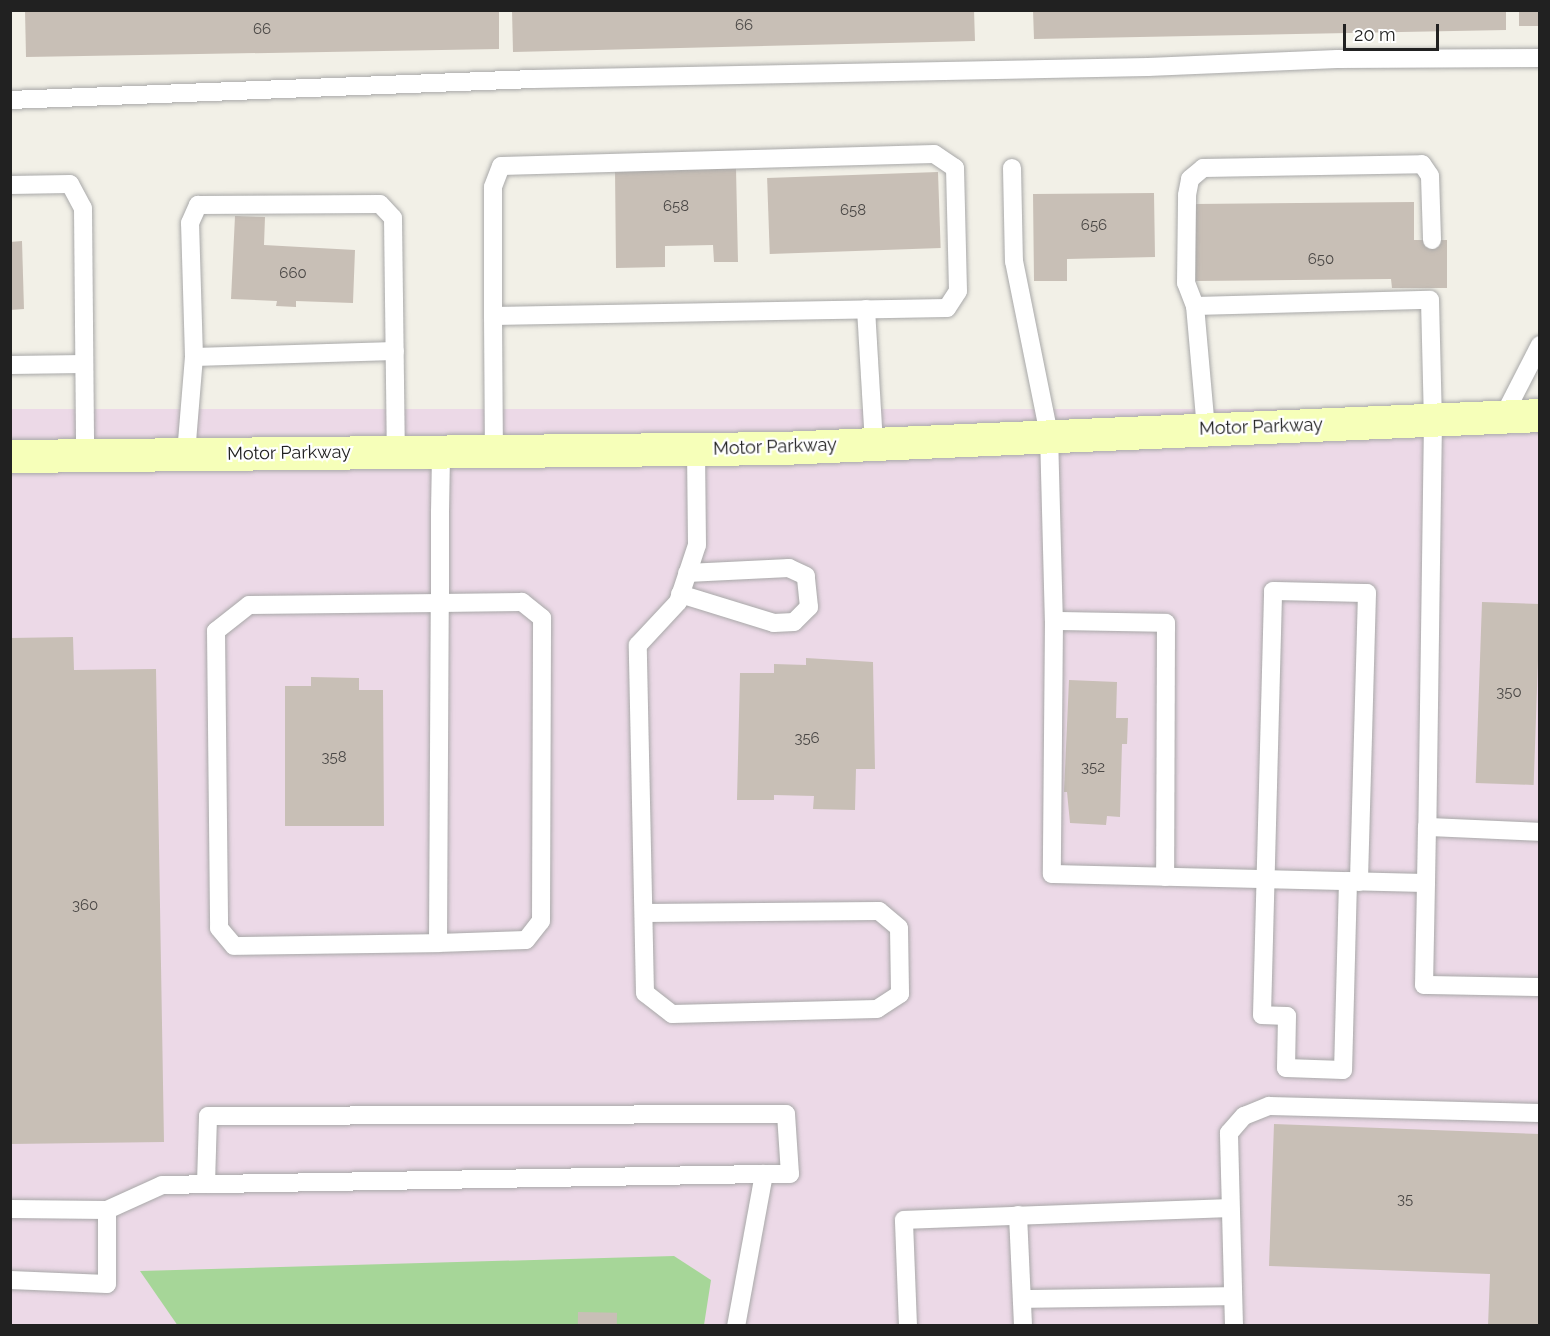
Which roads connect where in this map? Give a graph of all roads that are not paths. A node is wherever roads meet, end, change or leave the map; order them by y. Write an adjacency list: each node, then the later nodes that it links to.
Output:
1 (1539, 58): 2 (lane)
2 (10, 100)
3 (1012, 168): 18 (lane)
4 (10, 185): 13 (lane)
5 (1432, 240): 6 (lane)
6 (1195, 306): 16 (lane); 17 (lane)
7 (866, 309): 8 (lane); 8 (lane); 19 (lane)
8 (493, 316): 21 (lane)
9 (1539, 345): 15 (lane)
10 (395, 351): 11 (lane); 11 (lane); 22 (lane)
11 (194, 357): 24 (lane)
12 (10, 364): 13 (lane)
13 (84, 364): 26 (lane)
14 (1539, 415): 15 (main road, Motor Parkway)
15 (1503, 417): 16 (main road, Motor Parkway)
16 (1433, 420): 17 (main road, Motor Parkway); 31 (lane)
17 (1206, 429): 18 (main road, Motor Parkway)
18 (1049, 434): 19 (main road, Motor Parkway); 30 (lane)
19 (874, 444): 20 (main road, Motor Parkway)
20 (696, 449): 21 (main road, Motor Parkway); 27 (lane)
21 (494, 451): 23 (main road, Motor Parkway)
22 (396, 452): 23 (main road, Motor Parkway); 24 (main road, Motor Parkway)
23 (441, 452): 29 (lane)
24 (186, 454): 26 (main road, Motor Parkway)
25 (10, 456): 26 (main road, Motor Parkway)
26 (85, 456)
27 (687, 573): 28 (lane); 28 (lane)
28 (680, 594): 37 (lane)
29 (440, 603): 38 (lane); 38 (lane); 38 (lane)
30 (1054, 621): 33 (lane); 33 (lane)
31 (1427, 827): 32 (lane); 36 (lane)
32 (1539, 832)
33 (1165, 877): 34 (lane)
34 (1266, 879): 35 (lane); 35 (lane); 35 (lane)
35 (1353, 882): 36 (lane)
36 (1426, 883): 39 (lane)
37 (644, 914): 37 (lane)
38 (438, 943)
39 (1539, 987)
40 (1539, 1113): 43 (lane)
41 (764, 1174): 42 (lane); 42 (lane); 50 (lane)
42 (206, 1184): 45 (lane)
43 (1229, 1208): 46 (lane); 48 (lane)
44 (10, 1209): 45 (lane)
45 (108, 1209): 47 (lane)
46 (1018, 1215): 49 (lane); 51 (lane)
47 (10, 1280)
48 (1233, 1296): 49 (lane); 53 (lane)
49 (1022, 1299): 52 (lane)
50 (736, 1326)
51 (908, 1326)
52 (1023, 1326)
53 (1234, 1326)

